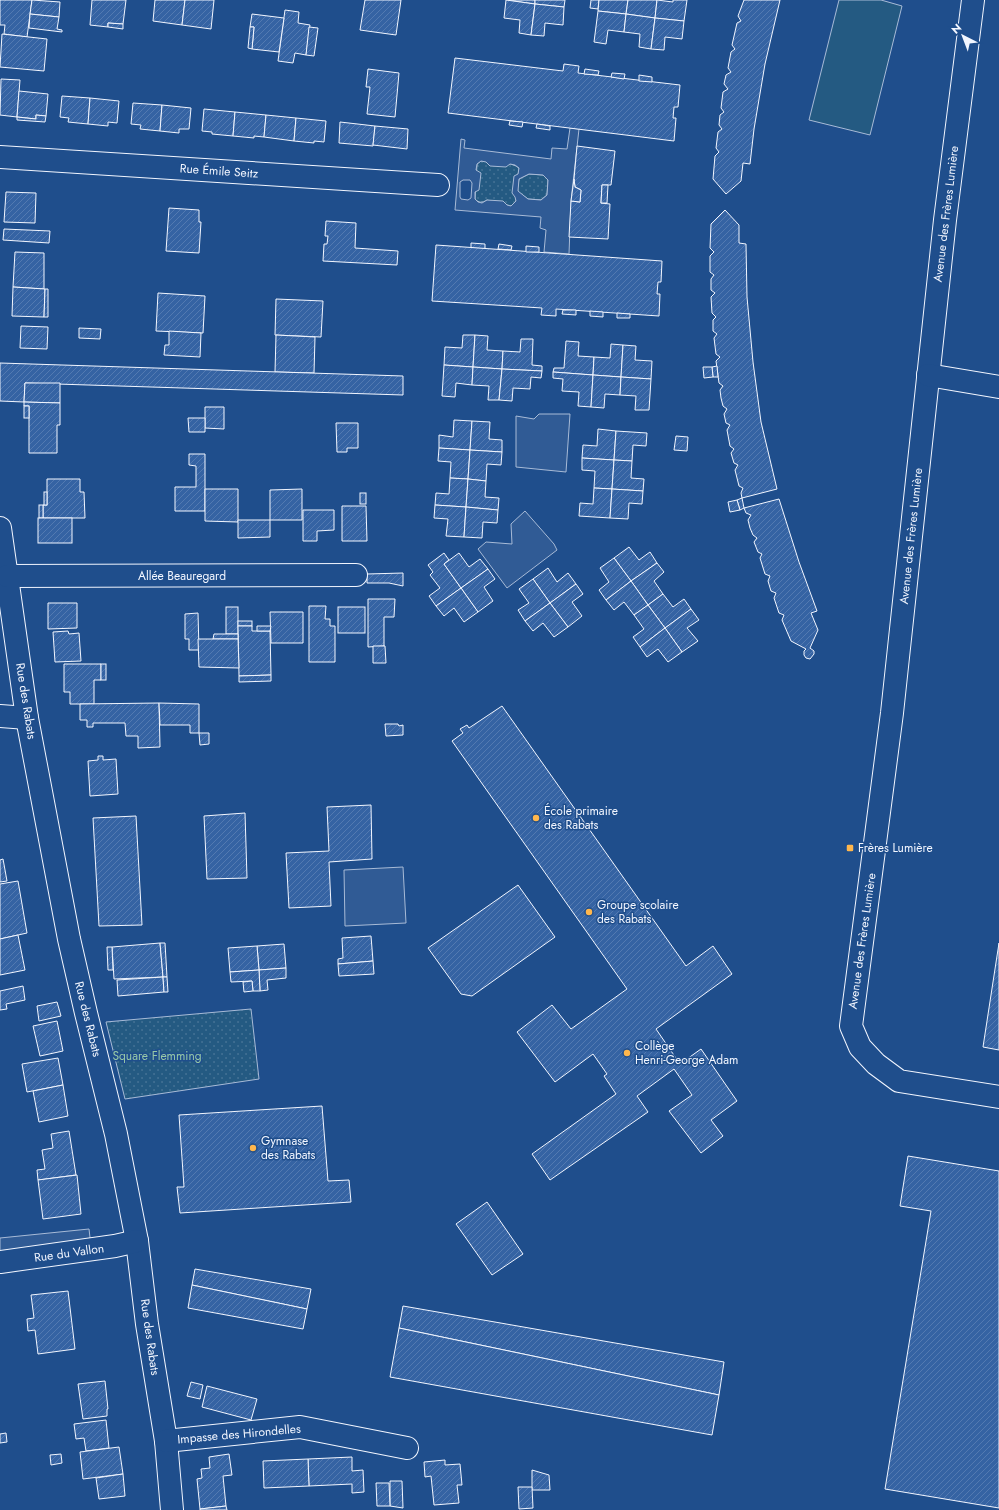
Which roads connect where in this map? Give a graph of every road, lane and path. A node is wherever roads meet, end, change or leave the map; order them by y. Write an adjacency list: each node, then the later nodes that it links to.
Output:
1 (973, 0): 4 (street, Avenue des Frères Lumière)
2 (0, 157): 3 (street, Rue Émile Seitz)
3 (438, 185)
4 (928, 376): 5 (street); 11 (street, Avenue des Frères Lumière)
5 (999, 387)
6 (0, 528): 8 (street, Rue des Rabats)
7 (356, 575): 8 (street, Allée Beauregard)
8 (7, 576): 10 (street, Rue des Rabats)
9 (0, 716): 10 (street)
10 (27, 718): 12 (street, Rue des Rabats)
11 (999, 1096)
12 (137, 1241): 13 (street, Rue du Vallon); 14 (street, Rue des Rabats)
13 (0, 1262)
14 (166, 1441): 15 (street, Impasse des Hirondelles); 16 (street, Rue des Rabats)
15 (407, 1448)
16 (172, 1510)

